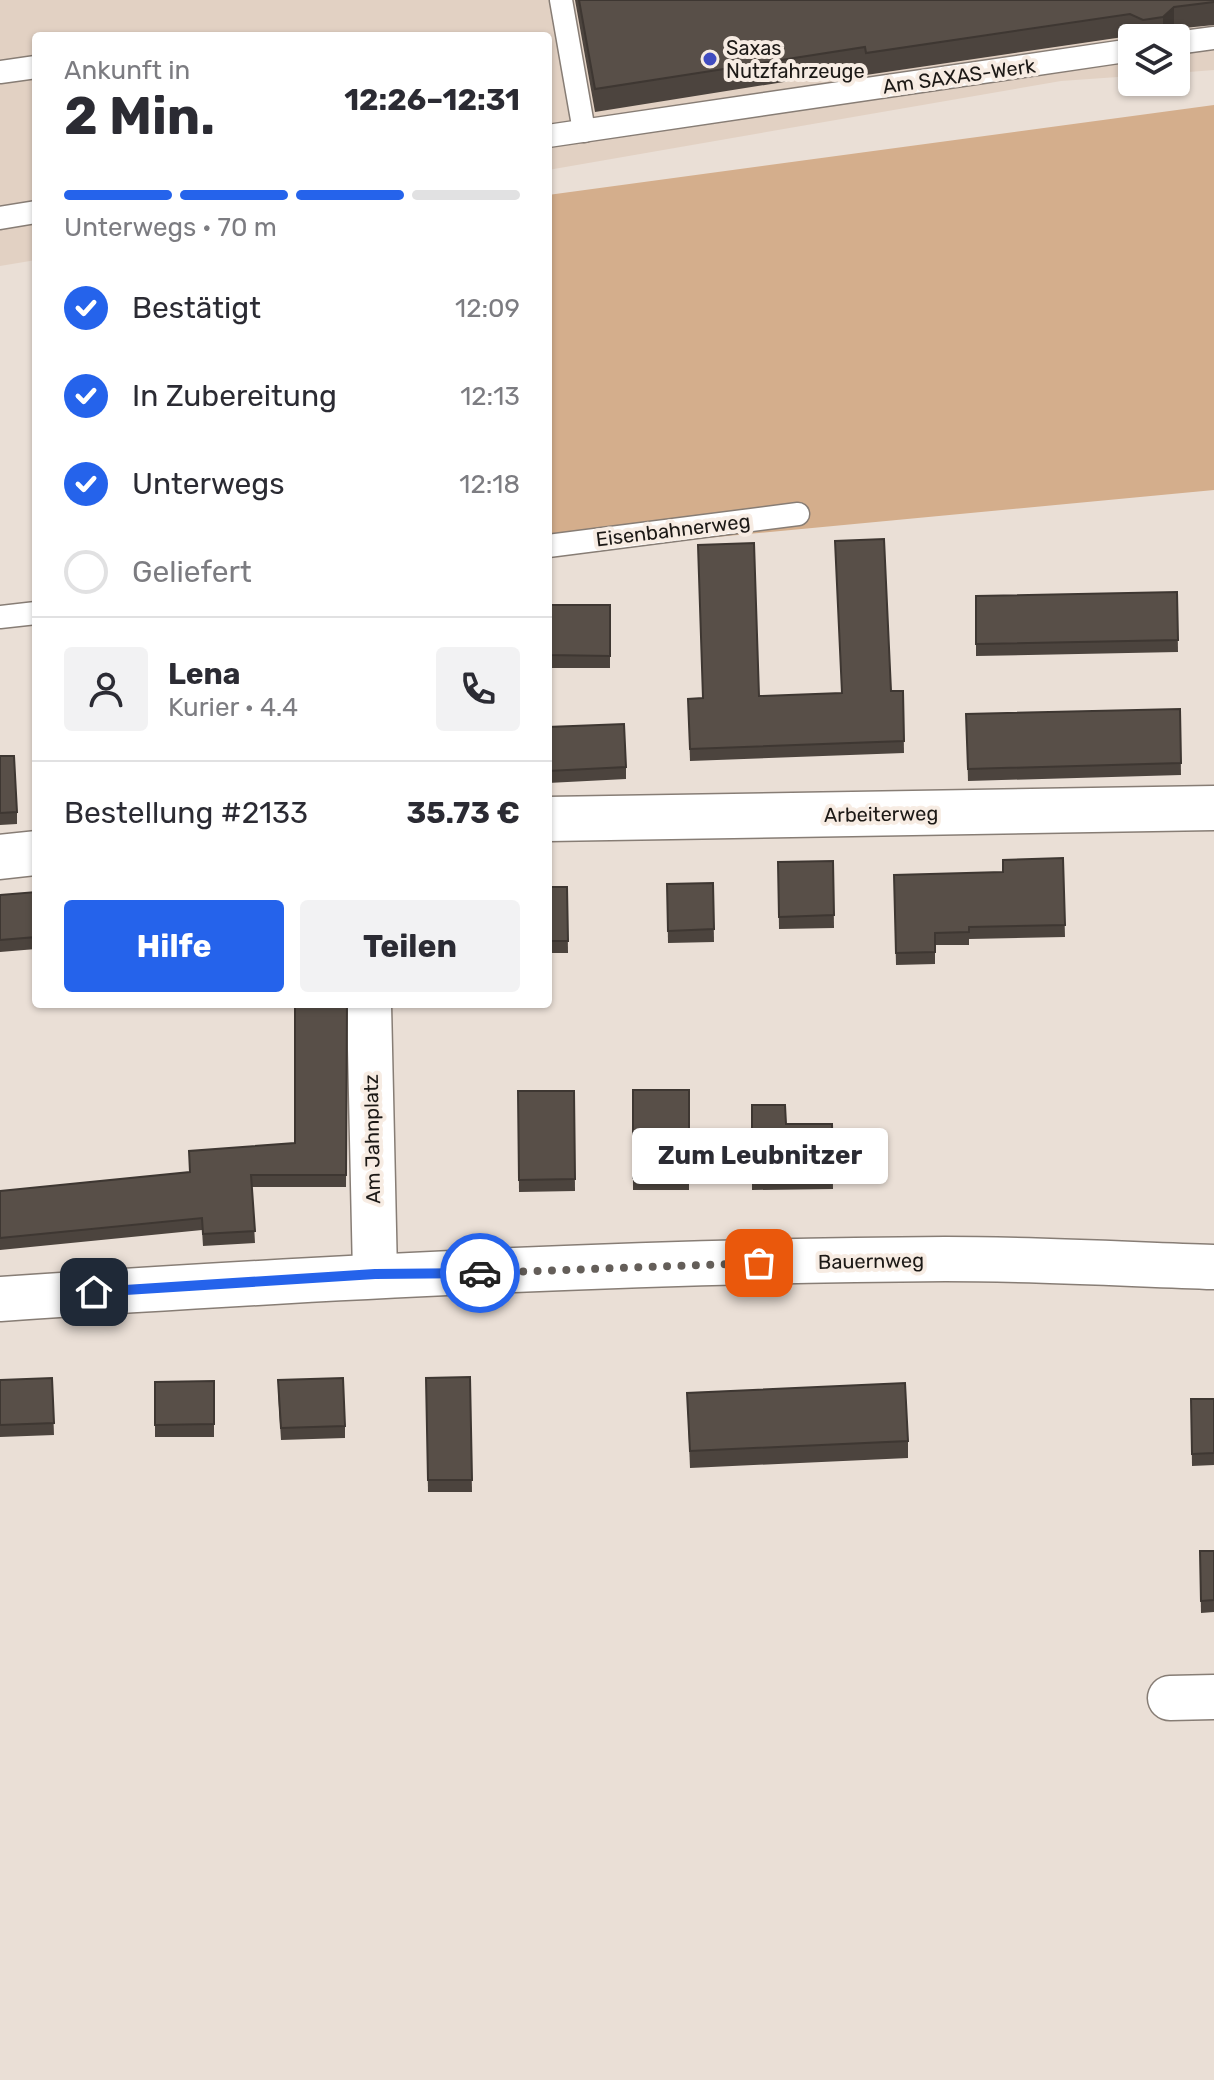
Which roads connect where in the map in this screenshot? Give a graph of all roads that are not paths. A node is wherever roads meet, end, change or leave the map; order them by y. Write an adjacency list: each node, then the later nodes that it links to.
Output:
1 (561, 0): 7 (lane)
2 (1214, 38): 3 (lane)
3 (1190, 41)
4 (1118, 52): 7 (lane, Am SAXAS-Werk)
5 (32, 68): 6 (lane)
6 (0, 72)
7 (584, 131): 8 (lane, Am SAXAS-Werk)
8 (552, 135)
9 (32, 213): 10 (lane)
10 (0, 218)
11 (798, 514): 12 (lane, Eisenbahnerweg)
12 (552, 545)
13 (32, 613): 14 (lane)
14 (0, 617)
15 (1214, 808): 16 (street, Arbeiterweg)
16 (552, 819)
17 (32, 853): 18 (street)
18 (0, 857)
19 (369, 1008): 21 (street, Am Jahnplatz)
20 (1214, 1267): 21 (street, Bauernweg)
21 (375, 1274): 22 (street, Bauernweg)
22 (0, 1299)
23 (1214, 1697): 24 (street)
24 (1170, 1698)

